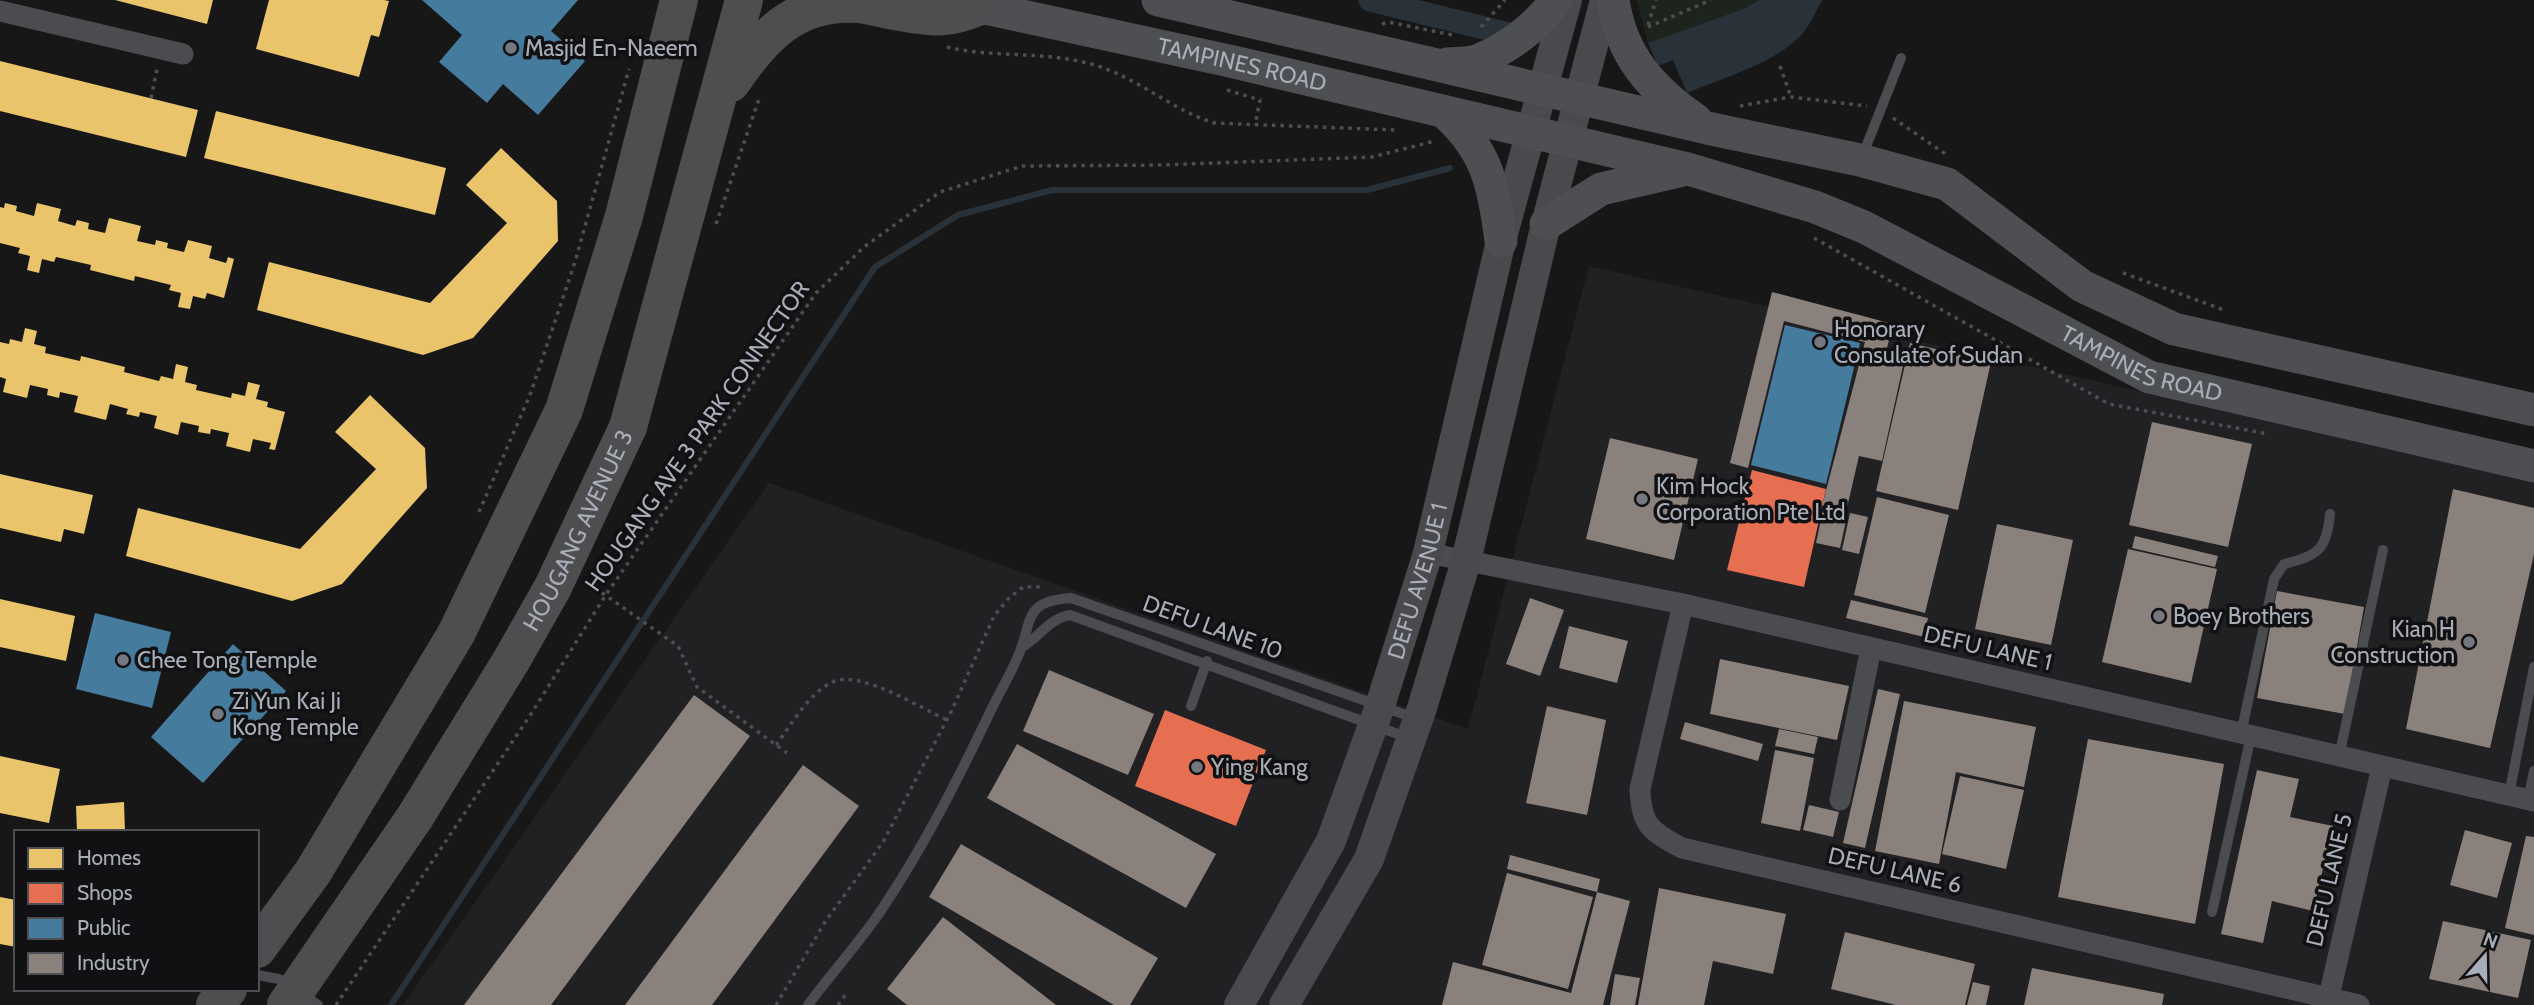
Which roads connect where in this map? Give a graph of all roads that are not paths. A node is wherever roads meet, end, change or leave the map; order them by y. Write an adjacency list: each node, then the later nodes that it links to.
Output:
1 (670, 0): 11 (highway)
2 (679, 0): 11 (highway)
3 (744, 0): 17 (highway, HOUGANG AVENUE 3)
4 (1158, 0): 14 (main road, TAMPINES ROAD)
5 (1556, 0): 14 (main road)
6 (1567, 0): 15 (main road)
7 (1605, 0): 16 (main road)
8 (1613, 0): 18 (main road)
9 (965, 4): 17 (highway); 19 (main road, TAMPINES ROAD)
10 (0, 11): 12 (street)
11 (669, 40): 48 (highway)
12 (183, 54)
13 (1901, 58): 22 (lane)
14 (1434, 66): 15 (main road, TAMPINES ROAD)
15 (1542, 90): 16 (main road, TAMPINES ROAD); 20 (main road)
16 (1579, 98): 18 (main road, TAMPINES ROAD); 21 (main road)
17 (716, 105): 47 (highway, HOUGANG AVENUE 3)
18 (1717, 118): 22 (main road, TAMPINES ROAD)
19 (1437, 130): 20 (main road, TAMPINES ROAD); 25 (main road)
20 (1530, 134): 21 (main road, TAMPINES ROAD); 25 (main road, DEFU AVENUE 1)
21 (1568, 143): 23 (main road, TAMPINES ROAD); 24 (main road, DEFU AVENUE 1)
22 (1860, 160): 26 (main road, TAMPINES ROAD)
23 (1688, 170): 24 (main road); 27 (main road, TAMPINES ROAD)
24 (1546, 224): 31 (main road, DEFU AVENUE 1)
25 (1501, 241): 30 (main road, DEFU AVENUE 1)
26 (2534, 410)
27 (2534, 466)
28 (2330, 514): 41 (lane)
29 (2383, 550): 42 (lane)
30 (1428, 553): 31 (street, DEFU LANE 1); 39 (main road, DEFU AVENUE 1)
31 (1466, 561): 32 (street, DEFU LANE 1); 40 (main road, DEFU AVENUE 1)
32 (1683, 604): 34 (street, DEFU LANE 1); 54 (street, DEFU LANE 6)
33 (1021, 648): 35 (lane, DEFU LANE 10); 36 (lane, DEFU LANE 10); 56 (lane, DEFU LANE 10)
34 (1871, 648): 41 (street, DEFU LANE 1); 46 (street)
35 (1211, 649): 36 (lane); 39 (lane, DEFU LANE 10)
36 (1205, 666): 38 (lane); 39 (lane, DEFU LANE 10)
37 (2534, 667): 45 (lane)
38 (1191, 705)
39 (1377, 715): 40 (lane, DEFU LANE 10); 40 (lane, DEFU LANE 10); 57 (main road, DEFU AVENUE 1)
40 (1415, 729): 58 (main road, DEFU AVENUE 1)
41 (2246, 735): 42 (street, DEFU LANE 1); 49 (lane)
42 (2339, 757): 43 (street, DEFU LANE 1)
43 (2382, 767): 45 (street, DEFU LANE 1); 54 (street, DEFU LANE 5)
44 (2534, 771): 45 (lane)
45 (2524, 799)
46 (1840, 800)
47 (389, 855): 48 (highway); 53 (highway, HOUGANG AVENUE 3)
48 (313, 872): 50 (highway)
49 (2212, 912)
50 (259, 946)
51 (259, 975): 53 (lane)
52 (226, 991): 55 (highway)
53 (301, 1000)
54 (2328, 1001): 59 (street, DEFU LANE 6)
55 (215, 1005)
56 (808, 1005)
57 (1239, 1005)
58 (1284, 1005)
59 (2359, 1005)

